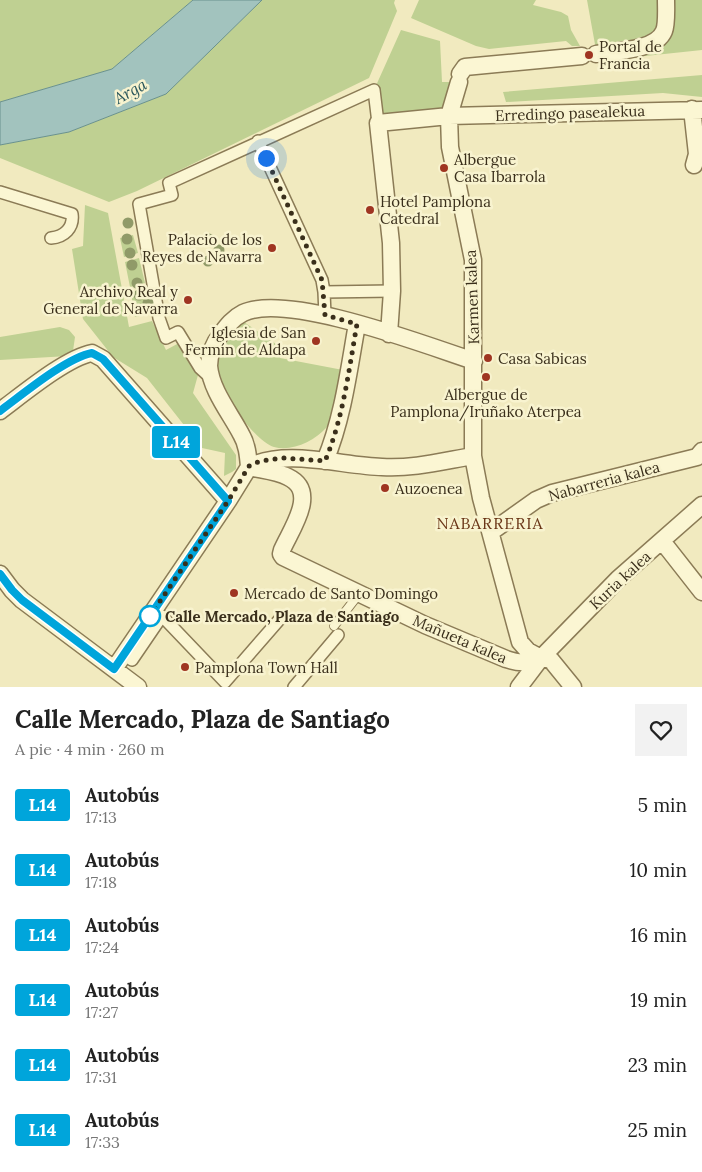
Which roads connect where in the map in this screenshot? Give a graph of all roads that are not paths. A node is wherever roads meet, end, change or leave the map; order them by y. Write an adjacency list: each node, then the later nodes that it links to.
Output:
1 (666, 0): 3 (street, Karmen kalea)
2 (697, 110): 3 (street, Erredingo pasealekua); 6 (street, Erredingo pasealekua)
3 (449, 116): 4 (street, Erredingo pasealekua); 14 (street, Karmen kalea)
4 (378, 123): 5 (street); 9 (street)
5 (258, 141): 10 (street); 15 (street)
6 (698, 157)
7 (0, 192): 8 (street)
8 (51, 238)
9 (392, 291): 10 (street); 13 (street)
10 (324, 292): 11 (street)
11 (325, 315): 12 (street); 15 (street)
12 (357, 324): 13 (street); 19 (street)
13 (390, 334): 14 (street)
14 (474, 361): 17 (street, Karmen kalea)
15 (212, 378): 20 (street)
16 (0, 411): 21 (street)
17 (473, 456): 19 (street); 23 (street)
18 (700, 458): 23 (street, Nabarreria kalea)
19 (325, 461): 20 (street)
20 (249, 466): 21 (street); 28 (street, Mañueta kalea)
21 (228, 501): 31 (street)
22 (702, 505): 24 (street, Kuria kalea)
23 (491, 532): 32 (street)
24 (662, 541): 27 (street); 32 (street, Kuria kalea)
25 (0, 574): 26 (street)
26 (6, 585): 33 (street)
27 (702, 592)
28 (360, 594): 30 (lane); 32 (street, Mañueta kalea)
29 (279, 620): 31 (street)
30 (336, 631): 35 (street)
31 (124, 654): 33 (street)
32 (542, 658): 36 (street, Kuria kalea); 37 (street)
33 (114, 669): 34 (street)
34 (138, 687)
35 (294, 687)
36 (519, 687)
37 (573, 687)

